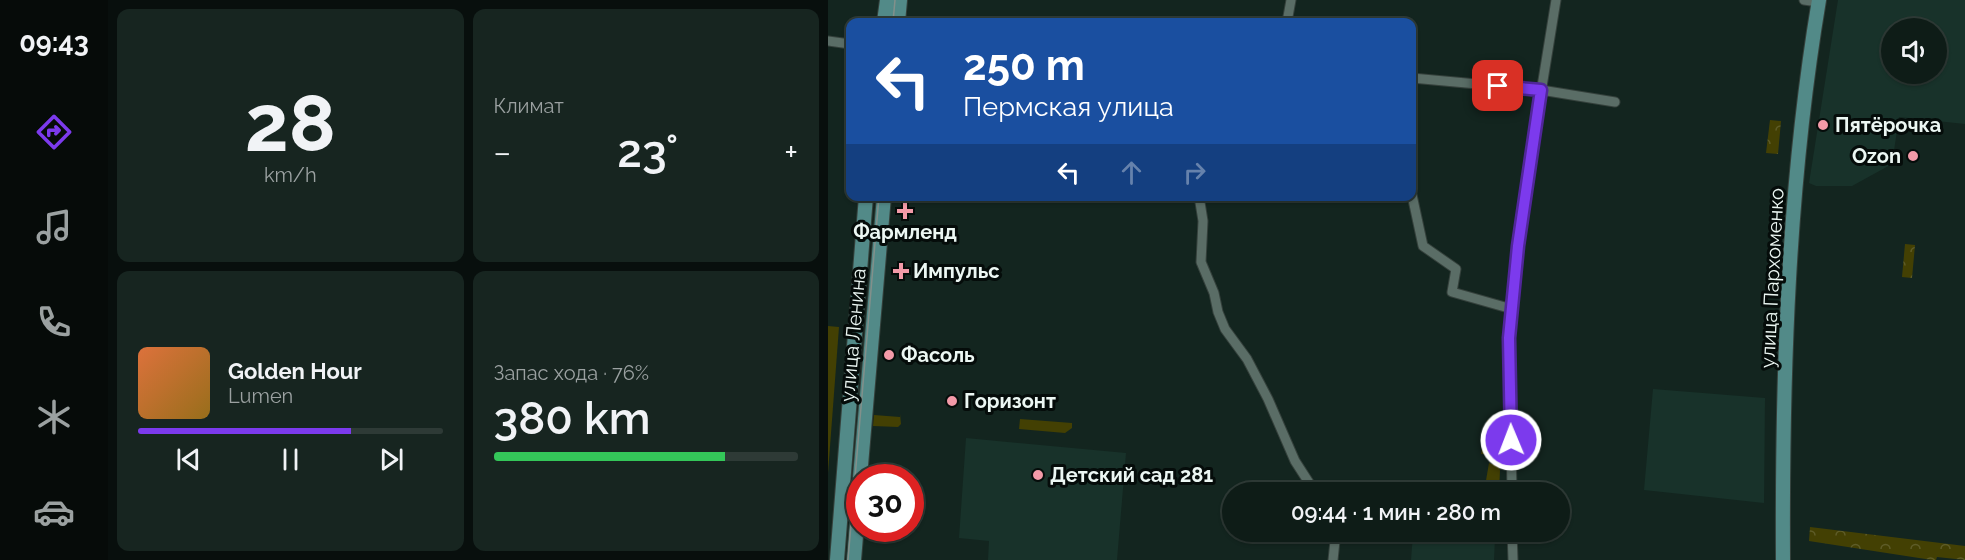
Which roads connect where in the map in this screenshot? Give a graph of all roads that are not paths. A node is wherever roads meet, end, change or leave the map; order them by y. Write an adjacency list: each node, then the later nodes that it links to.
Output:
1 (887, 0): 7 (street)
2 (900, 0): 8 (street)
3 (1291, 0): 9 (street)
4 (1556, 0): 13 (street)
5 (1804, 0): 6 (street)
6 (1819, 1): 34 (street, улица Пархоменко)
7 (885, 18)
8 (898, 18)
9 (1288, 18)
10 (828, 41): 11 (street)
11 (846, 43)
12 (1416, 78): 13 (street)
13 (1541, 90): 14 (street); 19 (street)
14 (1615, 102)
15 (866, 201): 20 (street, улица Ленина)
16 (884, 201): 21 (street, улица Ленина)
17 (1200, 201): 23 (street)
18 (1413, 201): 19 (street)
19 (1512, 309): 24 (street)
20 (847, 429): 21 (street); 25 (street, улица Ленина)
21 (864, 429): 22 (street, улица Ленина)
22 (861, 464)
23 (1309, 482)
24 (1512, 482)
25 (839, 536): 26 (street); 30 (street, улица Ленина)
26 (846, 536)
27 (856, 542): 31 (street)
28 (1335, 542): 32 (street)
29 (1512, 542): 33 (street)
30 (837, 560)
31 (854, 560)
32 (1333, 560)
33 (1513, 560)
34 (1783, 560)

